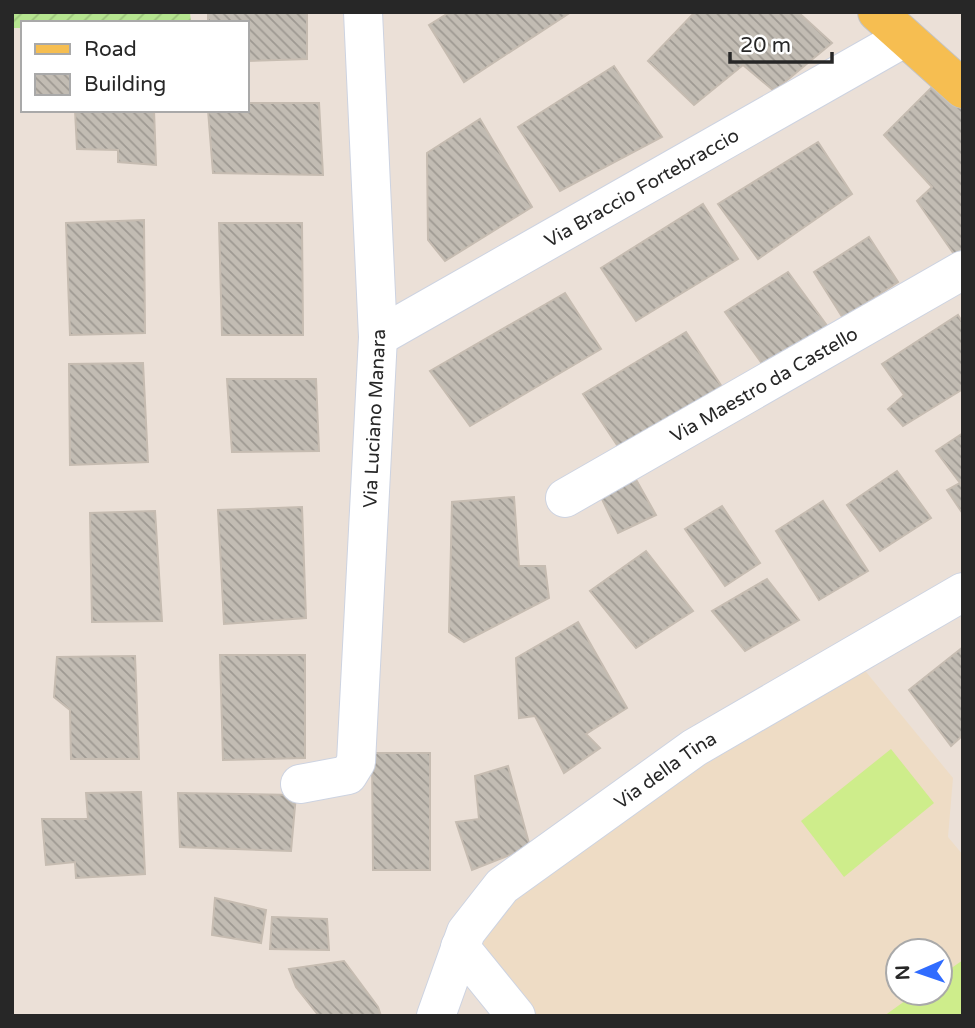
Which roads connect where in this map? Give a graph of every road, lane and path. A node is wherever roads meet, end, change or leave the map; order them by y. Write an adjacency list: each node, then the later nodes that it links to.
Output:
1 (363, 12): 5 (street, Via Luciano Manara)
2 (891, 25): 3 (main road); 5 (street, Via Braccio Fortebraccio)
3 (963, 89)
4 (963, 270): 6 (street, Via Maestro da Castello)
5 (377, 337): 8 (street, Via Luciano Manara)
6 (565, 498)
7 (963, 592): 9 (street, Via della Tina)
8 (299, 784)
9 (460, 947): 10 (street, Via della Tina); 11 (street)
10 (436, 1016)
11 (516, 1016)

